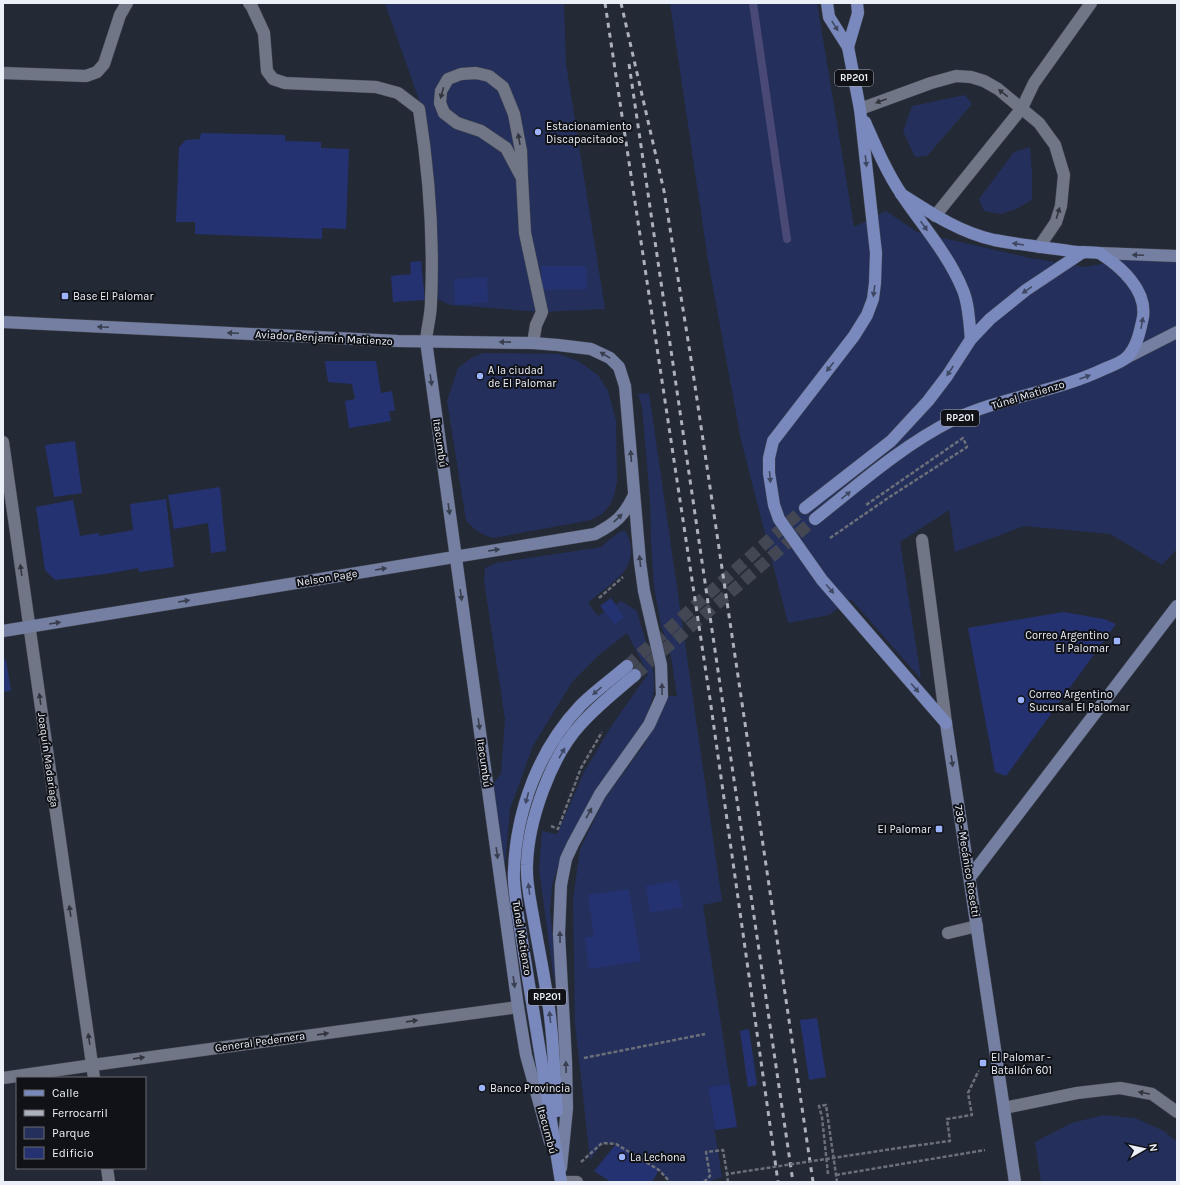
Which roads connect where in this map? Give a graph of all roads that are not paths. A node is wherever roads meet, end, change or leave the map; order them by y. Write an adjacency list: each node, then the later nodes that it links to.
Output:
1 (126, 3): 7 (street)
2 (249, 3): 20 (street)
3 (827, 3): 6 (main road, RP201, one-way to 6)
4 (857, 3): 6 (main road, RP201)
5 (1092, 3): 8 (street)
6 (848, 47): 9 (main road, RP201)
7 (3, 73)
8 (1022, 108): 9 (street, one-way to 9); 12 (street); 13 (street, one-way to 8)
9 (860, 109): 11 (main road, RP201); 34 (main road, one-way to 34)
10 (522, 178): 10 (street, one-way to 10); 21 (street)
11 (901, 194): 12 (main road, RP201); 19 (main road, RP201, one-way to 19)
12 (935, 216): 13 (main road, RP201, one-way to 12)
13 (1039, 247): 14 (main road, RP201)
14 (1083, 252): 15 (main road, RP201); 19 (main road, one-way to 19)
15 (1099, 253): 16 (street, one-way to 15); 22 (main road, one-way to 15)
16 (1177, 256)
17 (3, 322): 20 (street, Aviador Benjamín Matienzo, one-way to 17)
18 (1177, 332): 22 (street)
19 (971, 339): 26 (main road, RP201, one-way to 26)
20 (426, 342): 21 (street, Aviador Benjamín Matienzo, one-way to 20); 29 (street, Itacumbú, one-way to 29)
21 (533, 343): 23 (street, Aviador Benjamín Matienzo, one-way to 21)
22 (1126, 358): 27 (main road, Túnel Matienzo / RP201, one-way to 22)
23 (625, 386): 25 (street, Itacumbú, one-way to 23)
24 (3, 442): 31 (street, Joaquín Madariaga, one-way to 24)
25 (634, 495): 29 (street, Nelson Page, one-way to 25); 46 (street, Itacumbú, one-way to 25)
26 (805, 508)
27 (815, 519)
28 (922, 540): 34 (street, 736 - Mecánico Rosetti)
29 (456, 557): 31 (street, Nelson Page, one-way to 29); 38 (street, Itacumbú, one-way to 38)
30 (1177, 606): 35 (street)
31 (29, 627): 32 (street, Nelson Page); 39 (street, Joaquín Madariaga, one-way to 31)
32 (3, 631)
33 (631, 670): 46 (main road, Túnel Matienzo / RP201)
34 (946, 723): 35 (street, 736 - Mecánico Rosetti, one-way to 35)
35 (970, 876): 36 (street, 736 - Mecánico Rosetti)
36 (977, 926): 37 (street); 42 (street, 736 - Mecánico Rosetti)
37 (948, 933)
38 (518, 1007): 39 (street, General Pedernera, one-way to 38); 46 (street, Itacumbú)
39 (93, 1065): 40 (street, Joaquín Madariaga); 41 (street, General Pedernera)
40 (94, 1077)
41 (3, 1078)
42 (1004, 1108): 43 (street, one-way to 42); 48 (street, 736 - Mecánico Rosetti)
43 (1177, 1112)
44 (107, 1169): 45 (street)
45 (109, 1182)
46 (561, 1182): 47 (street)
47 (577, 1182)
48 (1014, 1182)

